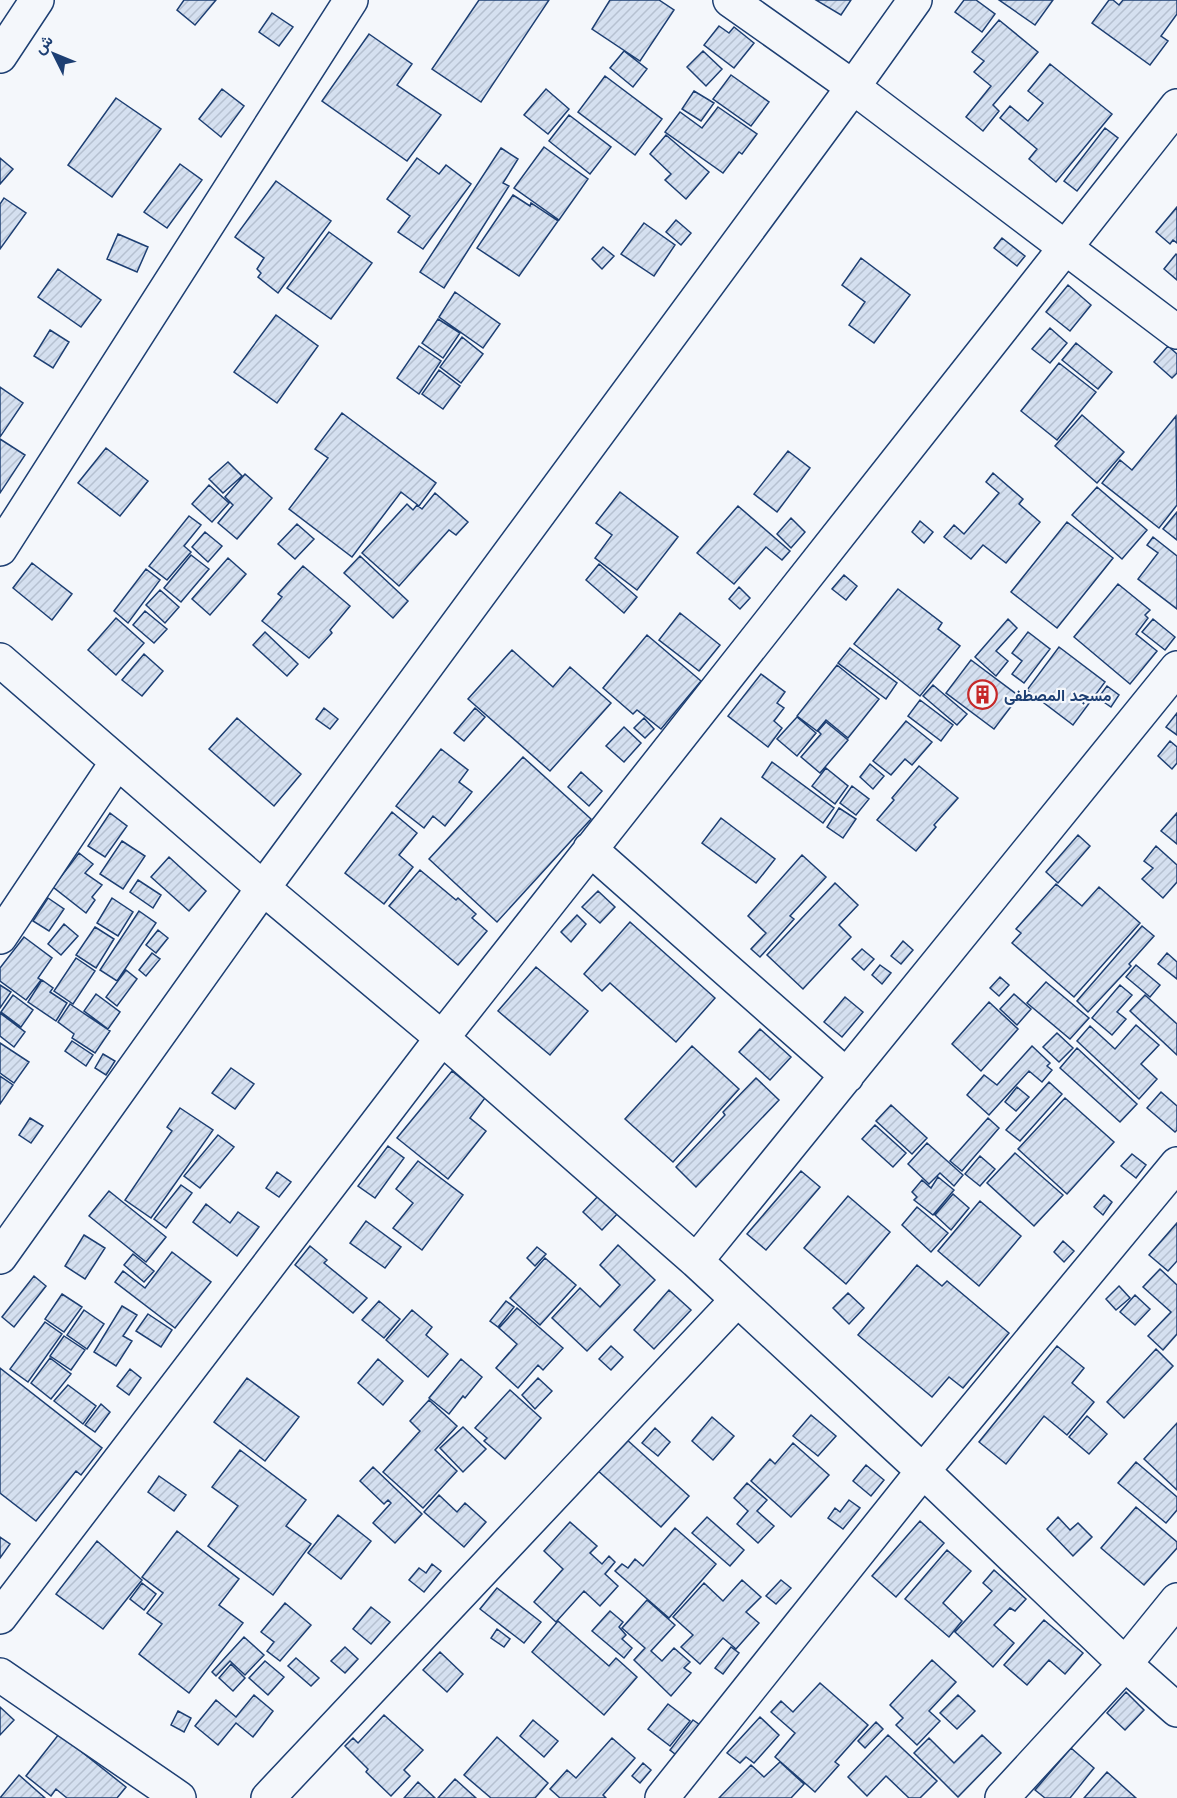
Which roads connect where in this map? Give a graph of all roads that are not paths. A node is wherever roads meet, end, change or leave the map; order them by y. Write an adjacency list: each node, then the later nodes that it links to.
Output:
1 (37, 0): 5 (street)
2 (351, 0): 10 (street)
3 (730, 0): 6 (street)
4 (915, 0): 6 (street)
5 (0, 56)
6 (853, 87): 8 (street); 15 (street)
7 (1177, 106): 8 (street)
8 (1066, 248): 9 (street); 14 (street)
9 (1177, 332)
10 (0, 549)
11 (0, 660): 13 (street)
12 (1177, 668): 18 (street)
13 (117, 762): 15 (street); 16 (street)
14 (590, 849): 17 (street); 18 (street)
15 (263, 888): 17 (street); 20 (street)
16 (0, 937)
17 (442, 1038): 21 (street); 25 (street)
18 (847, 1076): 21 (street)
19 (1177, 1164): 23 (street)
20 (0, 1257)
21 (696, 1261): 22 (street)
22 (737, 1300): 23 (street); 30 (street)
23 (923, 1471): 26 (street); 31 (street)
24 (1177, 1600): 26 (street)
25 (0, 1617)
26 (1125, 1664): 28 (street); 32 (street)
27 (0, 1675): 29 (street)
28 (1177, 1710)
29 (179, 1798)
30 (268, 1798)
31 (662, 1798)
32 (1002, 1798)

